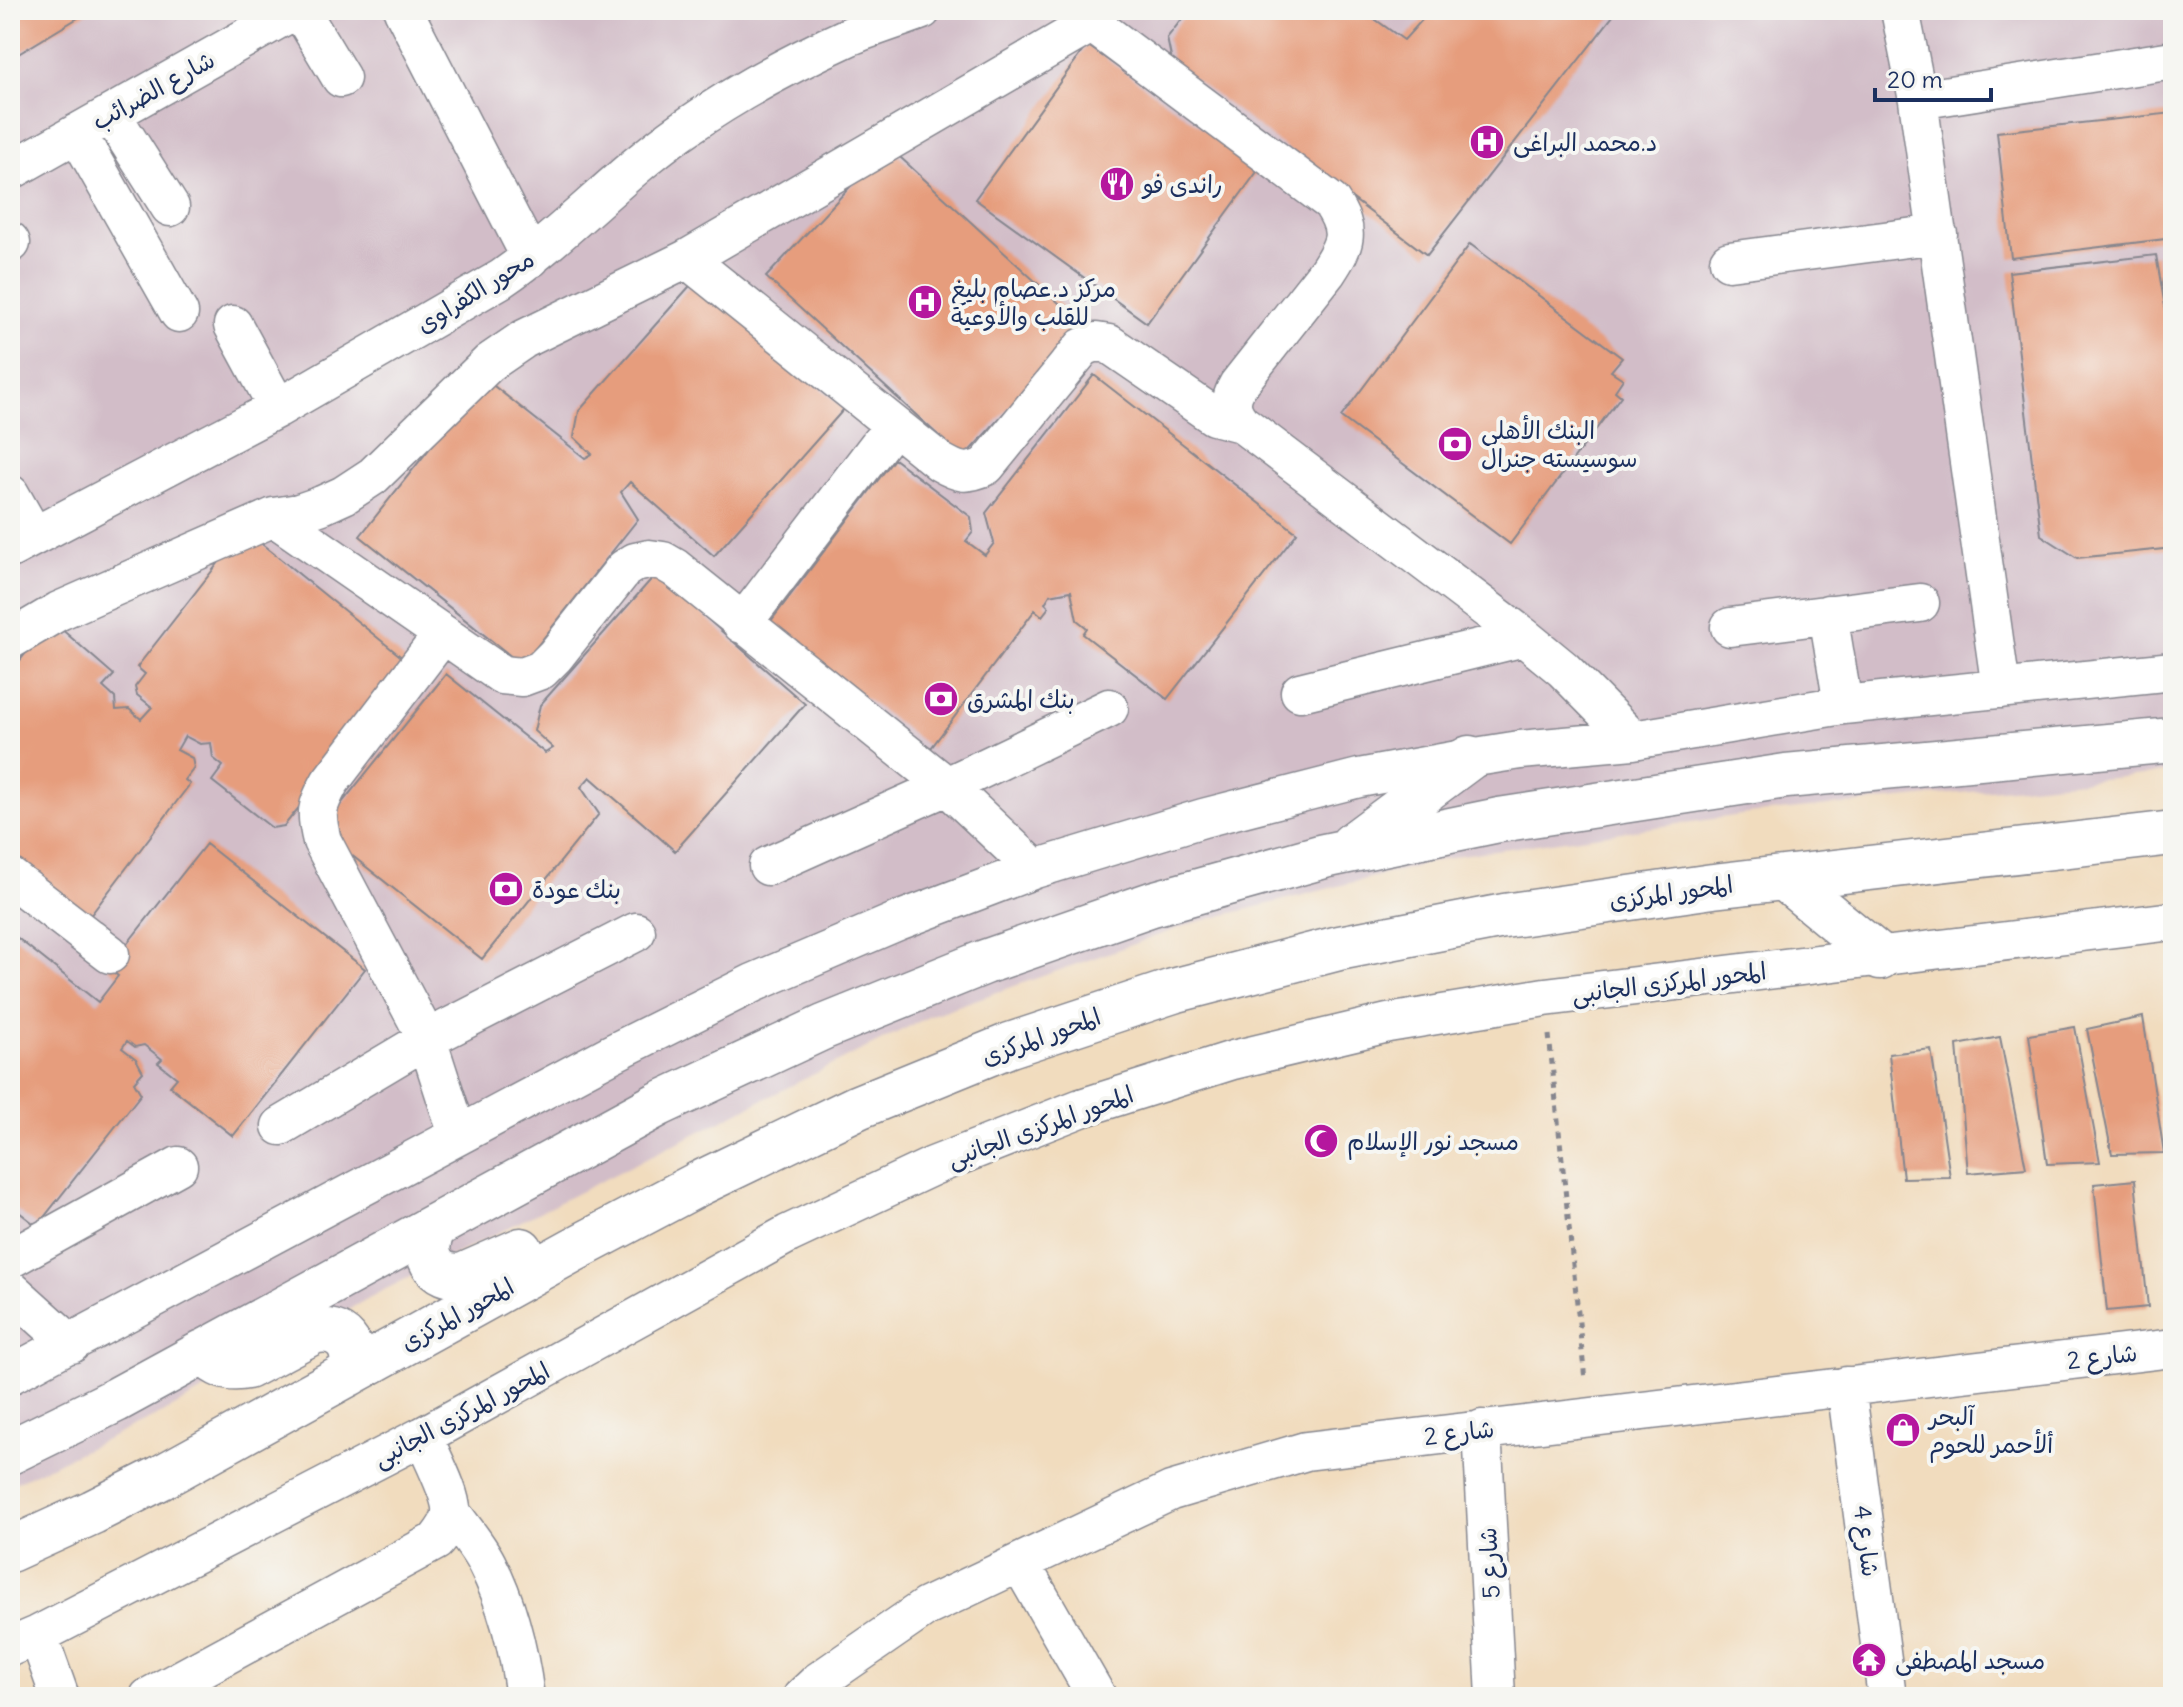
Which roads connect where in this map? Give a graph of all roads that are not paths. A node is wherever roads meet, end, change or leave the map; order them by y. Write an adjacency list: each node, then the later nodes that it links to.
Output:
1 (298, 10): 6 (street, شارع الضرائب); 8 (street)
2 (403, 10): 15 (street)
3 (922, 10): 15 (street, محور الكفراوى)
4 (1900, 10): 9 (street)
5 (1083, 17): 16 (street); 21 (street)
6 (248, 22): 10 (street, شارع الضرائب)
7 (2173, 60): 9 (street)
8 (341, 78)
9 (1918, 100): 14 (street)
10 (111, 114): 11 (street, شارع الضرائب); 13 (street)
11 (77, 133): 12 (street, شارع الضرائب); 18 (street)
12 (10, 171)
13 (170, 207)
14 (1938, 234): 17 (street); 34 (street)
15 (531, 258): 20 (street, محور الكفراوى)
16 (687, 259): 22 (street); 24 (street)
17 (1729, 261)
18 (179, 313)
19 (233, 325): 20 (street)
20 (278, 408): 25 (street, محور الكفراوى)
21 (1241, 423): 22 (street); 31 (street)
22 (894, 425): 28 (street)
23 (10, 494): 25 (street)
24 (274, 517): 30 (street); 32 (street)
25 (22, 542)
26 (1920, 603): 27 (street)
27 (1828, 614): 29 (street); 36 (street)
28 (742, 624): 30 (street); 41 (street)
29 (1730, 627)
30 (443, 634): 52 (street)
31 (1524, 637): 35 (street); 38 (street)
32 (10, 640)
33 (2173, 671): 34 (street)
34 (2001, 689): 36 (street)
35 (1300, 692)
36 (1843, 705): 38 (street)
37 (1109, 708): 41 (street)
38 (1633, 740): 40 (street)
39 (2173, 740): 43 (main road)
40 (1469, 758): 43 (main road); 45 (street)
41 (947, 786): 44 (street); 45 (street)
42 (2173, 833): 47 (main road, المحور المركزى)
43 (1342, 853): 56 (main road)
44 (768, 866)
45 (1035, 869): 54 (street)
46 (10, 877): 50 (street)
47 (1784, 878): 51 (main road); 57 (main road, المحور المركزى)
48 (2173, 921): 51 (street, المحور المركزى الجانبى)
49 (636, 932): 52 (street)
50 (110, 954)
51 (1880, 957): 67 (street, المحور المركزى الجانبى)
52 (427, 1039): 53 (street); 54 (street)
53 (281, 1126)
54 (458, 1135): 60 (street)
55 (178, 1166): 58 (street)
56 (435, 1227): 57 (main road); 62 (main road)
57 (573, 1250): 63 (main road, المحور المركزى)
58 (10, 1259)
59 (10, 1289): 60 (street)
60 (71, 1344): 64 (street)
61 (2173, 1348): 65 (street, شارع 2)
62 (203, 1352): 63 (main road); 68 (main road)
63 (349, 1374): 70 (main road, المحور المركزى)
64 (10, 1375)
65 (1846, 1386): 66 (street, شارع 2); 79 (street, شارع 4)
66 (1482, 1429): 71 (street, شارع 2); 78 (street, شارع 5)
67 (423, 1436): 69 (street); 72 (street, المحور المركزى الجانبى)
68 (10, 1452)
69 (451, 1512): 74 (street); 75 (street)
70 (10, 1550)
71 (1020, 1563): 76 (street, شارع 2); 77 (street)
72 (24, 1641): 73 (street)
73 (60, 1697)
74 (149, 1697)
75 (525, 1697)
76 (802, 1697)
77 (1097, 1697)
78 (1496, 1697)
79 (1887, 1697)

